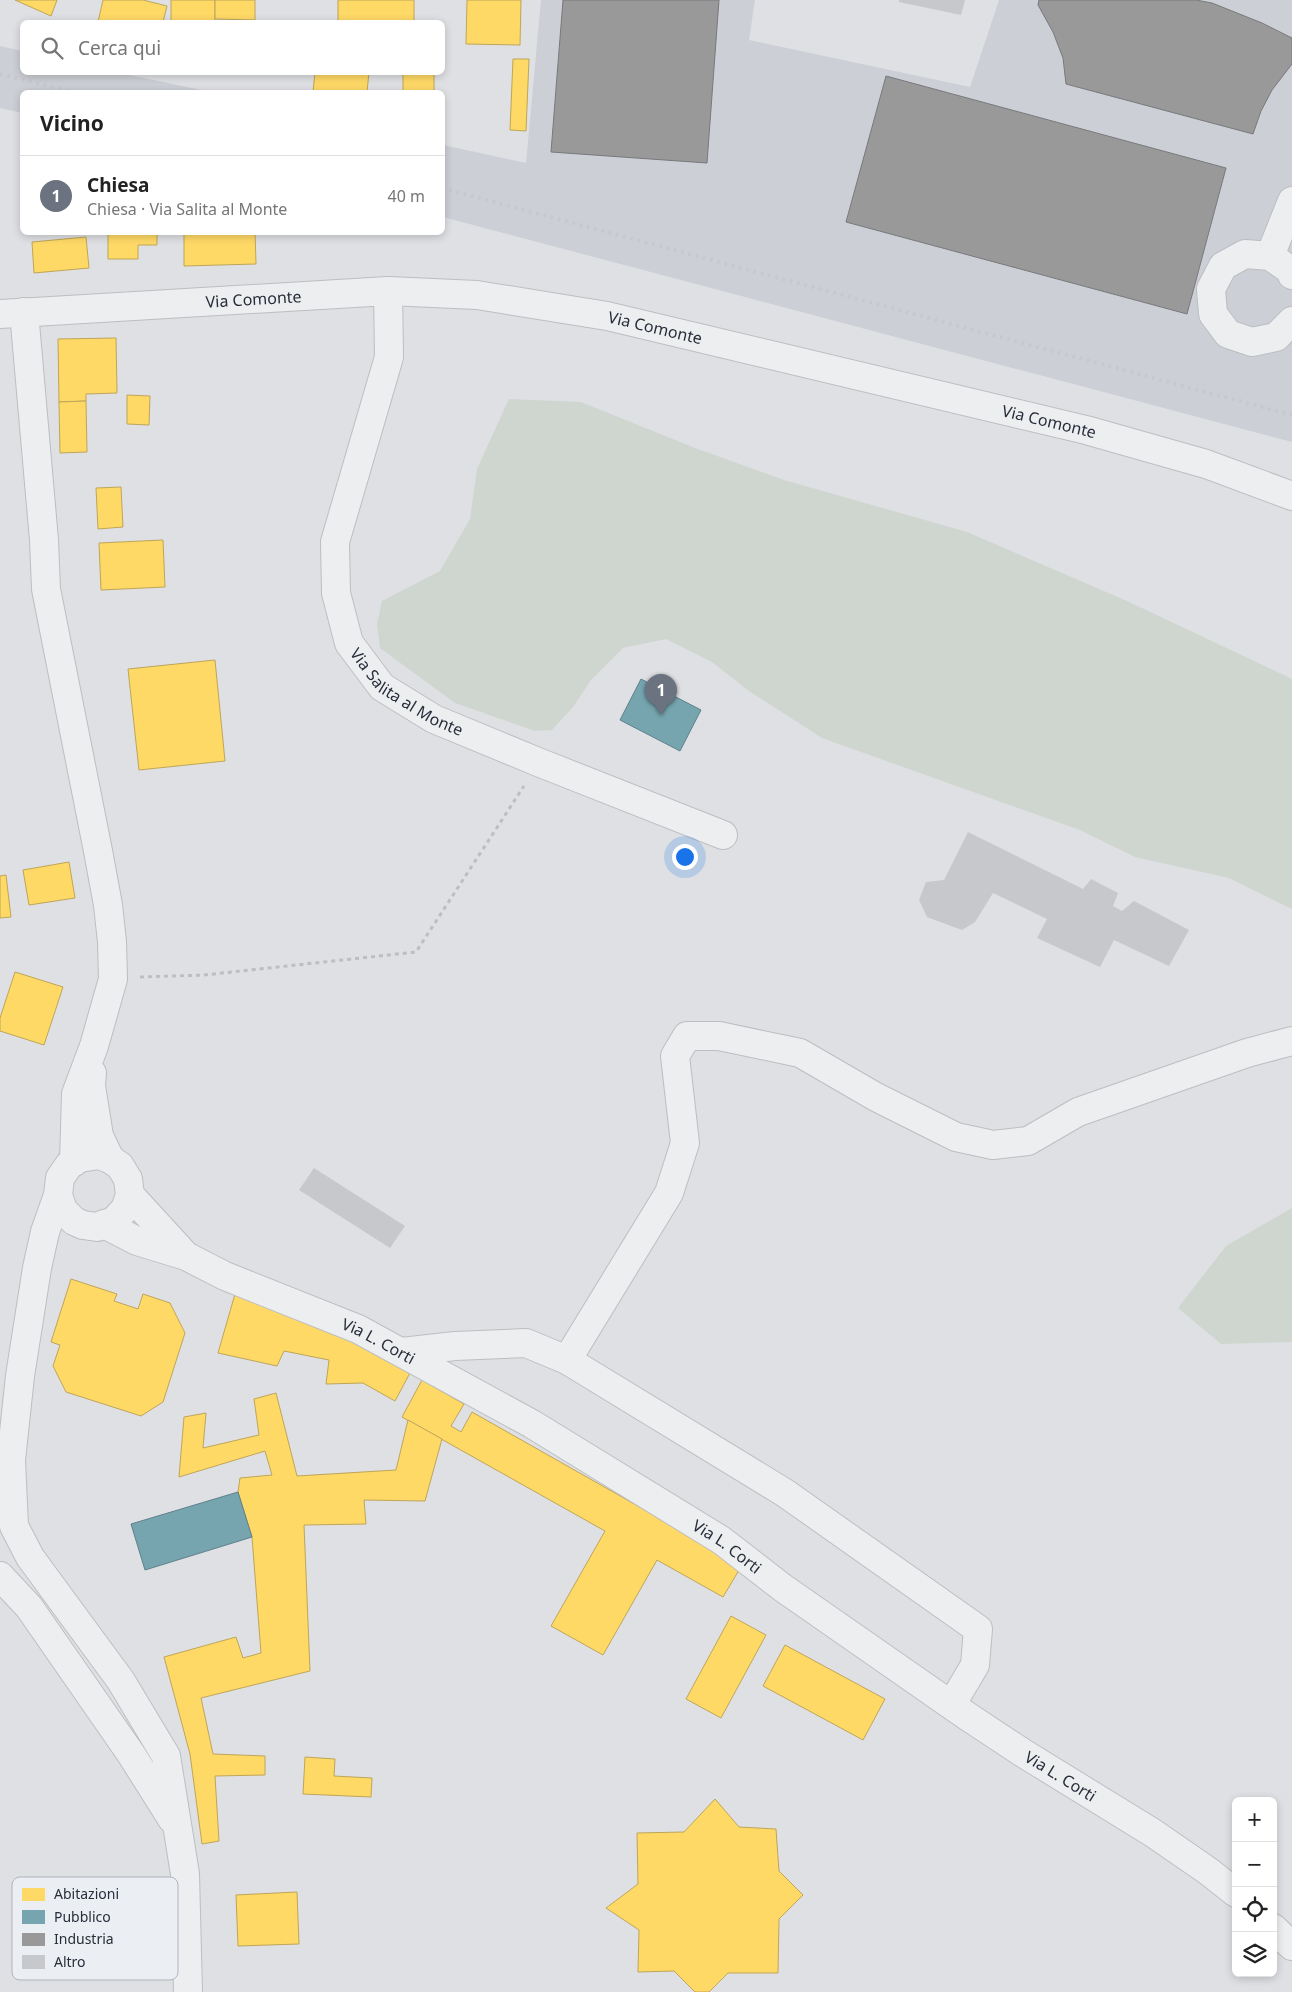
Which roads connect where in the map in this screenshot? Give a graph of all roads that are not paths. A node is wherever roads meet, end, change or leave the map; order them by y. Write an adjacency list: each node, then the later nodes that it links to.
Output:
1 (1292, 201): 2 (street)
2 (1270, 256): 3 (street); 6 (street)
3 (1292, 275)
4 (388, 290): 5 (street, Via Comonte); 7 (street, Via Comonte); 8 (street, Via Salita al Monte)
5 (12, 313): 10 (street)
6 (1292, 321)
7 (1292, 496)
8 (723, 835)
9 (1292, 1041): 19 (street)
10 (94, 1046): 11 (street); 12 (street)
11 (110, 1159): 12 (street); 14 (street)
12 (74, 1162): 13 (street)
13 (58, 1195): 15 (street); 17 (street)
14 (130, 1195): 15 (street); 16 (street, Via L. Corti)
15 (94, 1225): 16 (street, Via L. Corti); 17 (street)
16 (186, 1256): 18 (street, Via L. Corti)
17 (37, 1268): 20 (street)
18 (402, 1352): 19 (street); 23 (street, Via L. Corti)
19 (566, 1360): 23 (street)
20 (30, 1557): 21 (street); 24 (street)
21 (0, 1566)
22 (0, 1576): 24 (street)
23 (952, 1704): 25 (street, Via L. Corti)
24 (178, 1830): 28 (street)
25 (1232, 1890)
26 (1277, 1932): 27 (street)
27 (1292, 1946)
28 (188, 1992)

